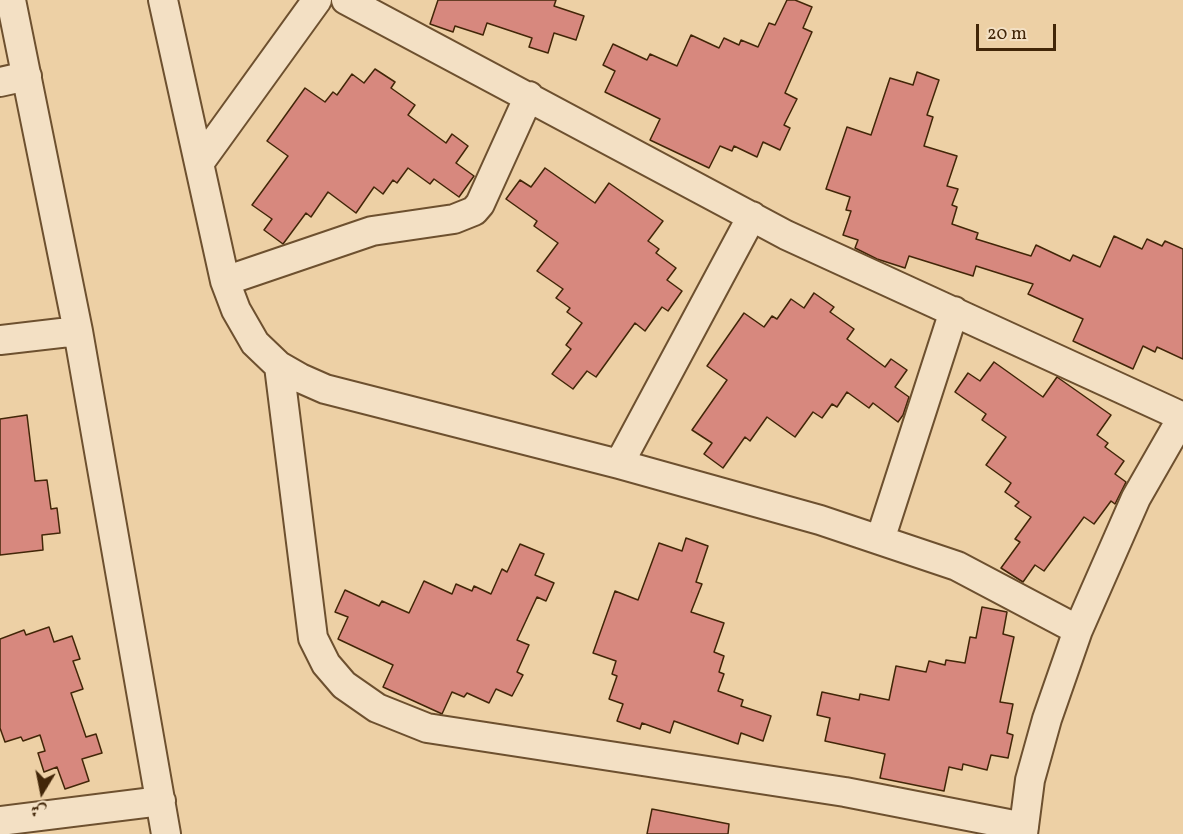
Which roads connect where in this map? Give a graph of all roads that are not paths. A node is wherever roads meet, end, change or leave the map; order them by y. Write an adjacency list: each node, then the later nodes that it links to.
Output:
1 (11, 0): 5 (street)
2 (163, 0): 8 (street)
3 (317, 0): 8 (street)
4 (346, 0): 7 (street)
5 (27, 75): 6 (street); 12 (street)
6 (0, 82)
7 (529, 96): 9 (street); 10 (street)
8 (200, 162): 10 (street)
9 (752, 216): 11 (street); 16 (street)
10 (225, 281): 14 (street)
11 (954, 311): 15 (street); 17 (street)
12 (78, 331): 13 (street); 19 (street)
13 (0, 340)
14 (279, 366): 16 (street); 21 (street)
15 (1183, 416): 18 (street)
16 (619, 464): 17 (street)
17 (880, 540): 18 (street)
18 (1078, 630): 21 (street)
19 (160, 801): 20 (street); 22 (street)
20 (0, 821)
21 (1023, 831)
22 (166, 834)

